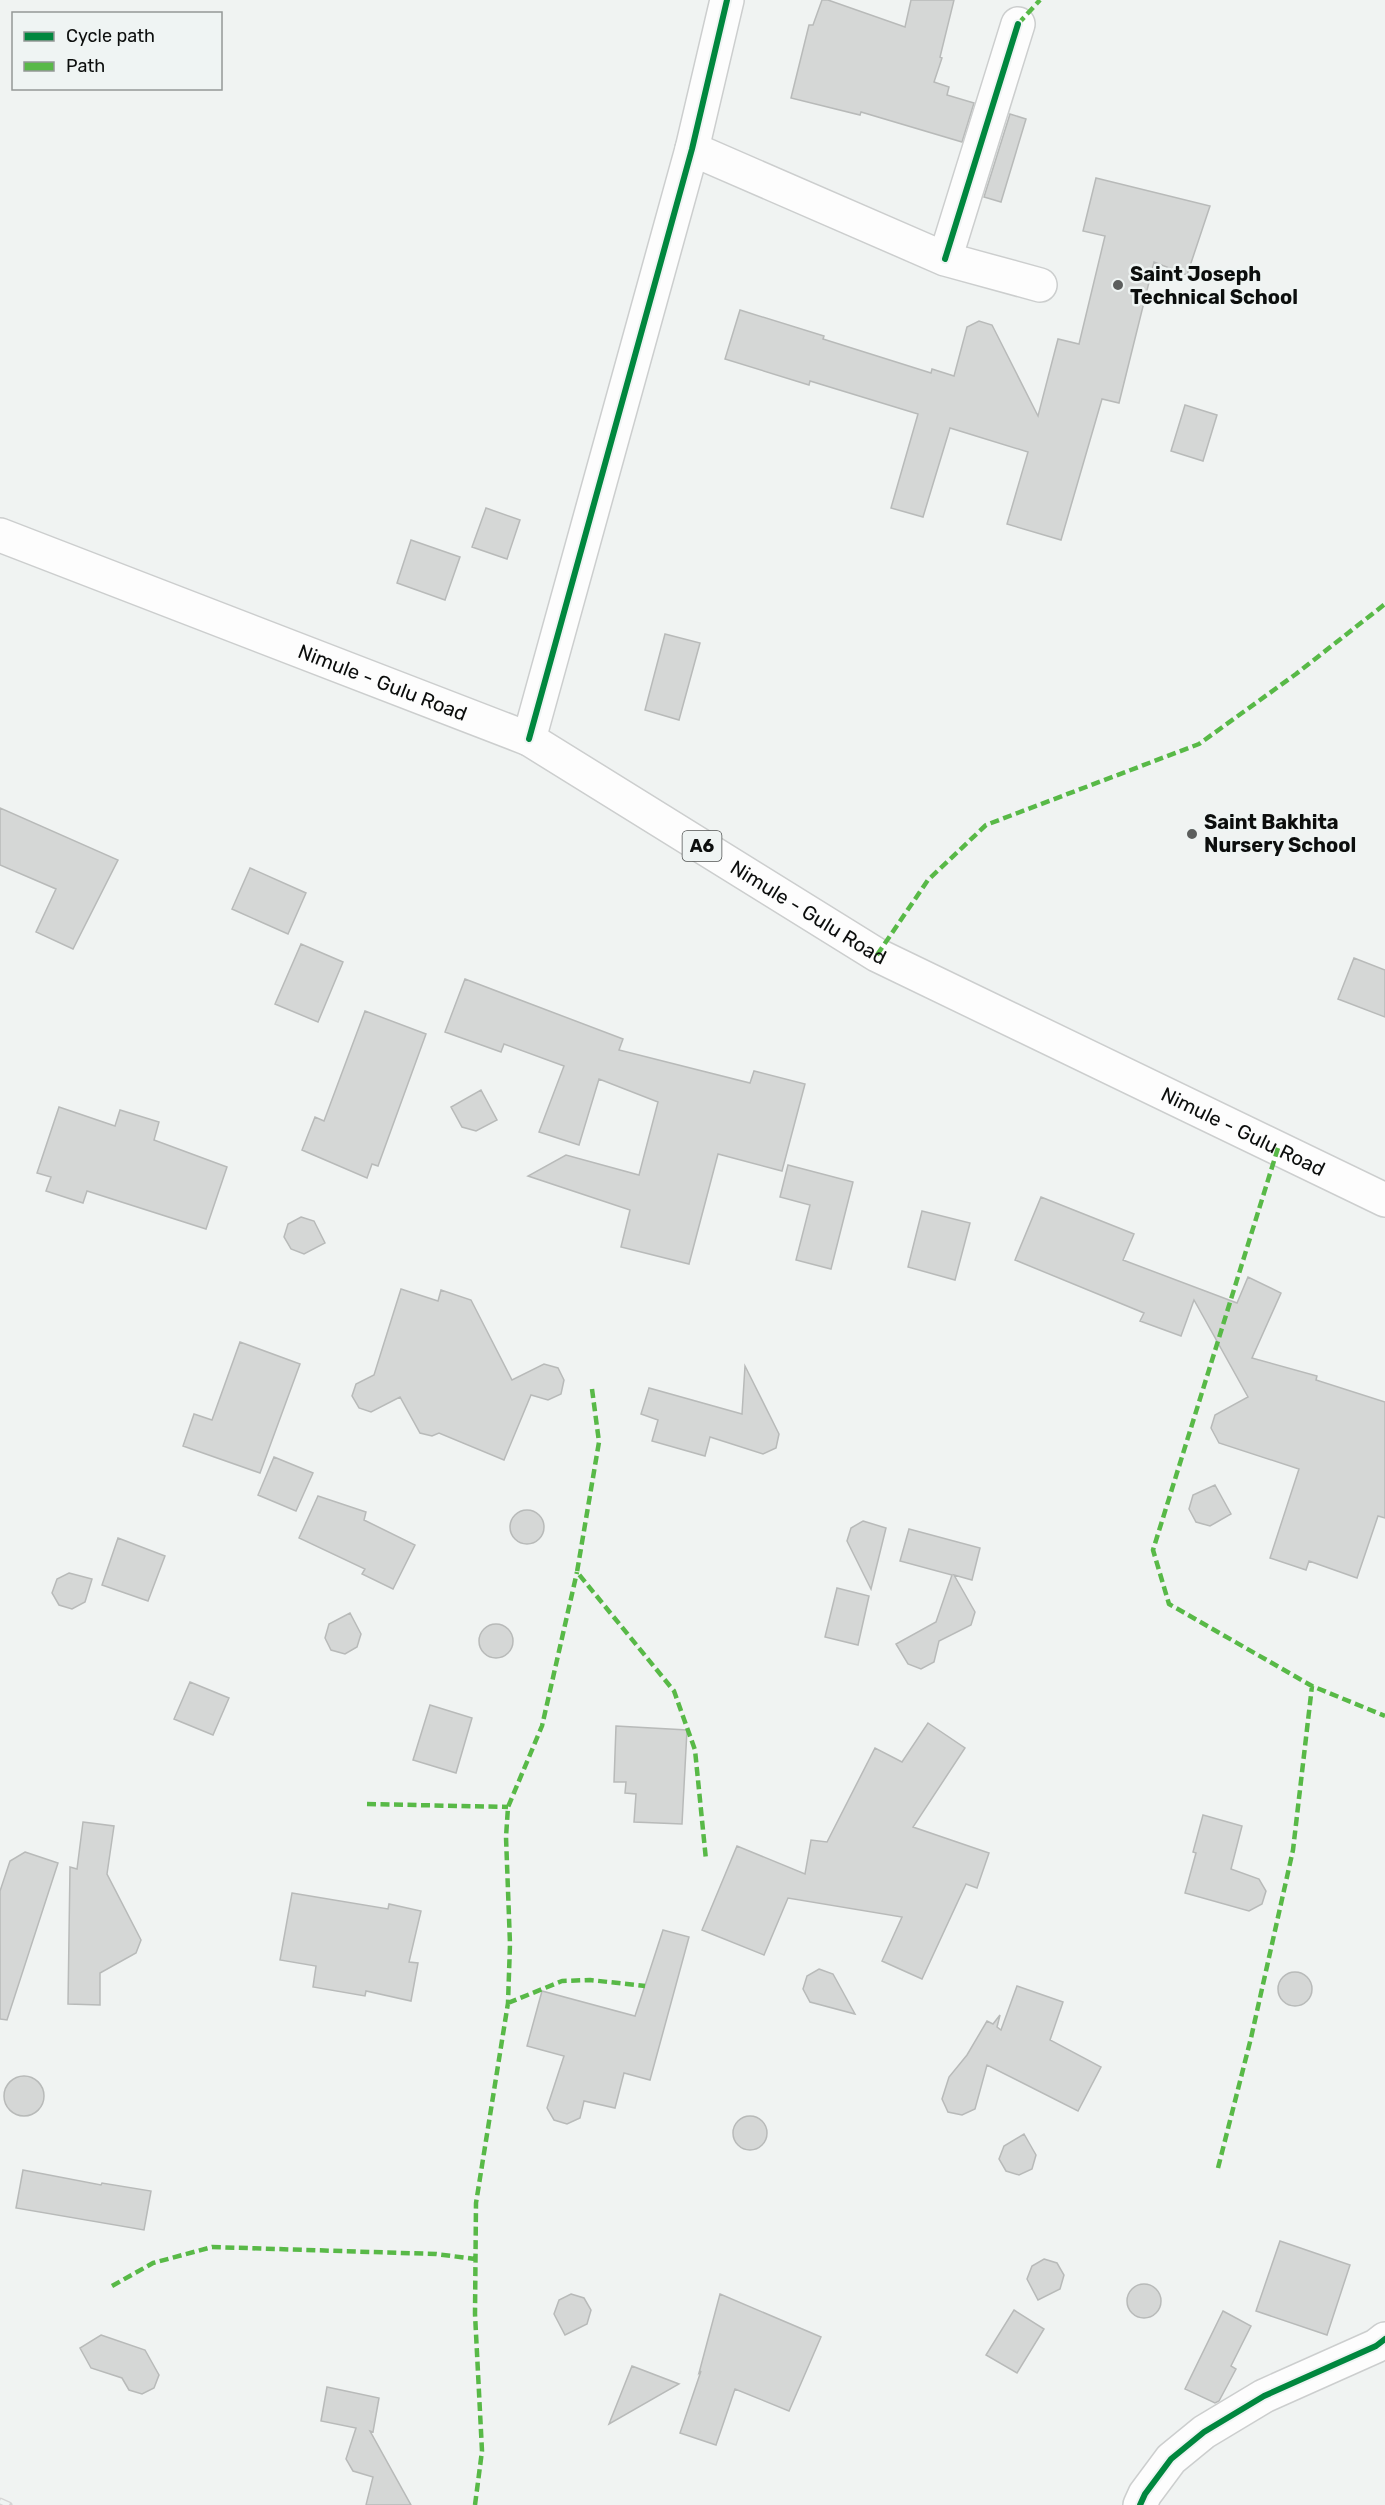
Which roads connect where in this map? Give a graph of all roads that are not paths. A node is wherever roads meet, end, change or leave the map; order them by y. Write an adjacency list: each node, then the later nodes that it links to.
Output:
1 (727, 0): 3 (street)
2 (1018, 24): 4 (street)
3 (692, 149): 4 (street); 7 (street)
4 (945, 259): 5 (street)
5 (1040, 285)
6 (0, 535): 7 (street, Nimule - Gulu Road / A6)
7 (529, 739): 8 (street, Nimule - Gulu Road / A6)
8 (1385, 1200)
9 (1385, 2339): 10 (street)
10 (1140, 2505)

